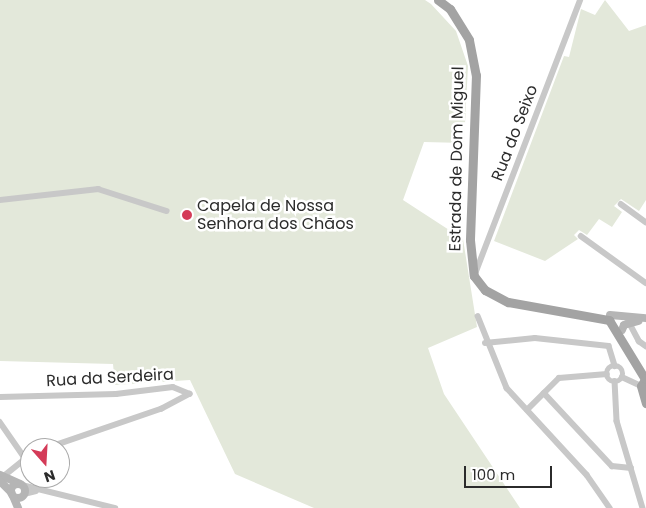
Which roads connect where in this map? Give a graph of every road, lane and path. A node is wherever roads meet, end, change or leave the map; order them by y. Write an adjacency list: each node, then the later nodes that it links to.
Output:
1 (438, 0): 8 (main road, Estrada de Dom Miguel)
2 (580, 0): 8 (street, Rua do Seixo)
3 (0, 200): 5 (street)
4 (620, 204): 6 (street)
5 (167, 211)
6 (646, 222)
7 (580, 236): 9 (street)
8 (474, 276): 10 (main road)
9 (646, 283)
10 (577, 312): 11 (main road); 23 (main road)
11 (610, 315): 14 (street); 15 (main road)
12 (478, 316): 16 (street)
13 (646, 319): 14 (street)
14 (628, 320): 15 (street); 17 (street)
15 (622, 330): 19 (main road)
16 (485, 343): 18 (street); 27 (street)
17 (646, 346)
18 (615, 366): 20 (street); 21 (street)
19 (646, 369)
20 (607, 374): 22 (street); 24 (street)
21 (622, 377): 22 (street); 23 (street)
22 (615, 381): 31 (street)
23 (644, 387): 26 (main road)
24 (544, 393): 27 (street); 31 (street)
25 (0, 397): 29 (street, Rua da Serdeira)
26 (646, 404)
27 (527, 410): 36 (street)
28 (0, 422): 30 (street)
29 (70, 440)
30 (20, 446)
31 (631, 468): 37 (street)
32 (20, 469): 33 (street)
33 (11, 483): 34 (street); 35 (street)
34 (18, 508)
35 (115, 508)
36 (610, 508)
37 (643, 508)

